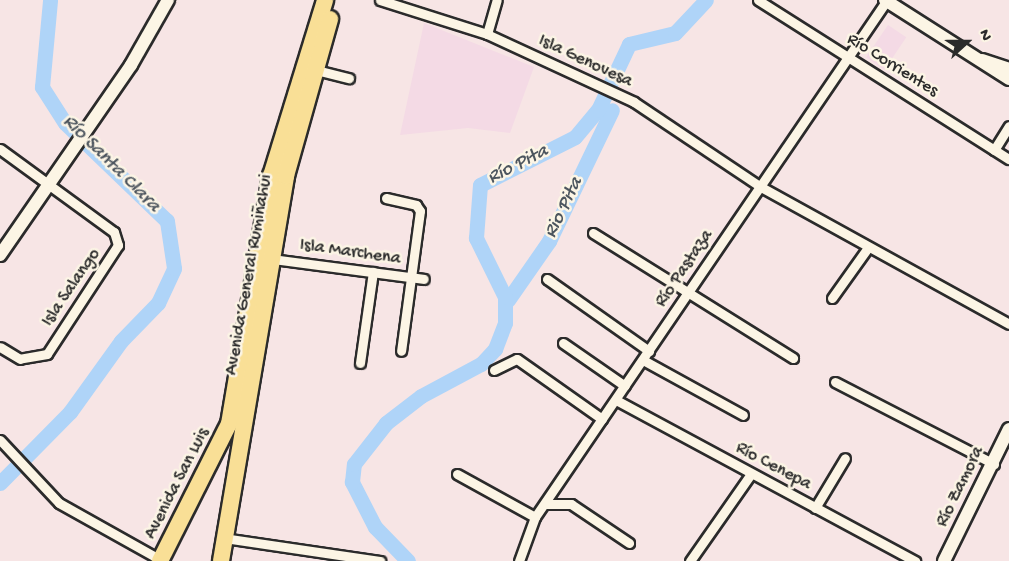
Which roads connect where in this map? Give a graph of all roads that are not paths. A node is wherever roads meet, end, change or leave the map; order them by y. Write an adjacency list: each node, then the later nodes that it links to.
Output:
1 (168, 0): 20 (main road)
2 (325, 0): 47 (highway, Avenida General Rumiñahui)
3 (336, 0): 12 (highway, Avenida General Rumiñahui)
4 (380, 0): 8 (street, Isla Genovesa)
5 (497, 0): 8 (street)
6 (758, 0): 9 (street, Río Corrientes)
7 (886, 0): 9 (street, Río Pastaza); 10 (main road)
8 (487, 34): 21 (street, Isla Genovesa)
9 (847, 58): 18 (street, Río Corrientes); 21 (street, Río Pastaza)
10 (978, 60): 11 (main road); 14 (main road); 15 (main road)
11 (1009, 69)
12 (316, 70): 13 (street); 26 (highway, Avenida General Rumiñahui)
13 (349, 78)
14 (1009, 79)
15 (1009, 88)
16 (1009, 126): 18 (street)
17 (0, 149): 20 (street, Isla Salango)
18 (994, 150): 19 (street, Río Corrientes)
19 (1009, 159)
20 (50, 182): 25 (main road); 35 (street, Isla Salango)
21 (761, 187): 24 (street, Isla Genovesa); 31 (street, Río Pastaza)
22 (387, 198): 28 (street)
23 (593, 232): 31 (street)
24 (867, 249): 32 (street); 33 (street, Isla Genovesa)
25 (0, 255)
26 (272, 259): 27 (street, Isla Marchena); 57 (highway, Avenida General Rumiñahui)
27 (373, 272): 28 (street, Isla Marchena); 40 (street)
28 (410, 278): 29 (street, Isla Marchena); 36 (street)
29 (424, 279)
30 (547, 279): 37 (street)
31 (687, 294): 37 (street, Río Pastaza); 38 (street)
32 (832, 298)
33 (1009, 324)
34 (563, 343): 43 (street)
35 (0, 347)
36 (401, 351)
37 (649, 351): 39 (street, Río Pastaza)
38 (793, 358)
39 (643, 360): 43 (street, Río Pastaza); 45 (street)
40 (360, 363)
41 (494, 370): 46 (street)
42 (835, 382): 51 (street)
43 (625, 386): 44 (street, Río Pastaza)
44 (616, 400): 46 (street, Río Pastaza); 53 (street, Río Cenepa)
45 (743, 415)
46 (602, 419): 54 (street, Río Pastaza)
47 (229, 423): 59 (highway, Avenida San Luis)
48 (1009, 429): 51 (main road, Río Zamora)
49 (0, 441): 59 (street)
50 (845, 458): 55 (street)
51 (994, 464): 65 (main road, Río Zamora)
52 (457, 474): 56 (street)
53 (751, 474): 55 (street, Río Cenepa); 63 (street)
54 (545, 504): 56 (street, Río Pastaza); 58 (street)
55 (815, 507): 64 (street, Río Cenepa)
56 (535, 517): 62 (street, Río Pastaza)
57 (224, 538): 60 (highway, Avenida General Rumiñahui); 61 (street)
58 (629, 543)
59 (161, 560)
60 (221, 561)
61 (380, 561)
62 (519, 561)
63 (690, 561)
64 (915, 561)
65 (944, 561)

